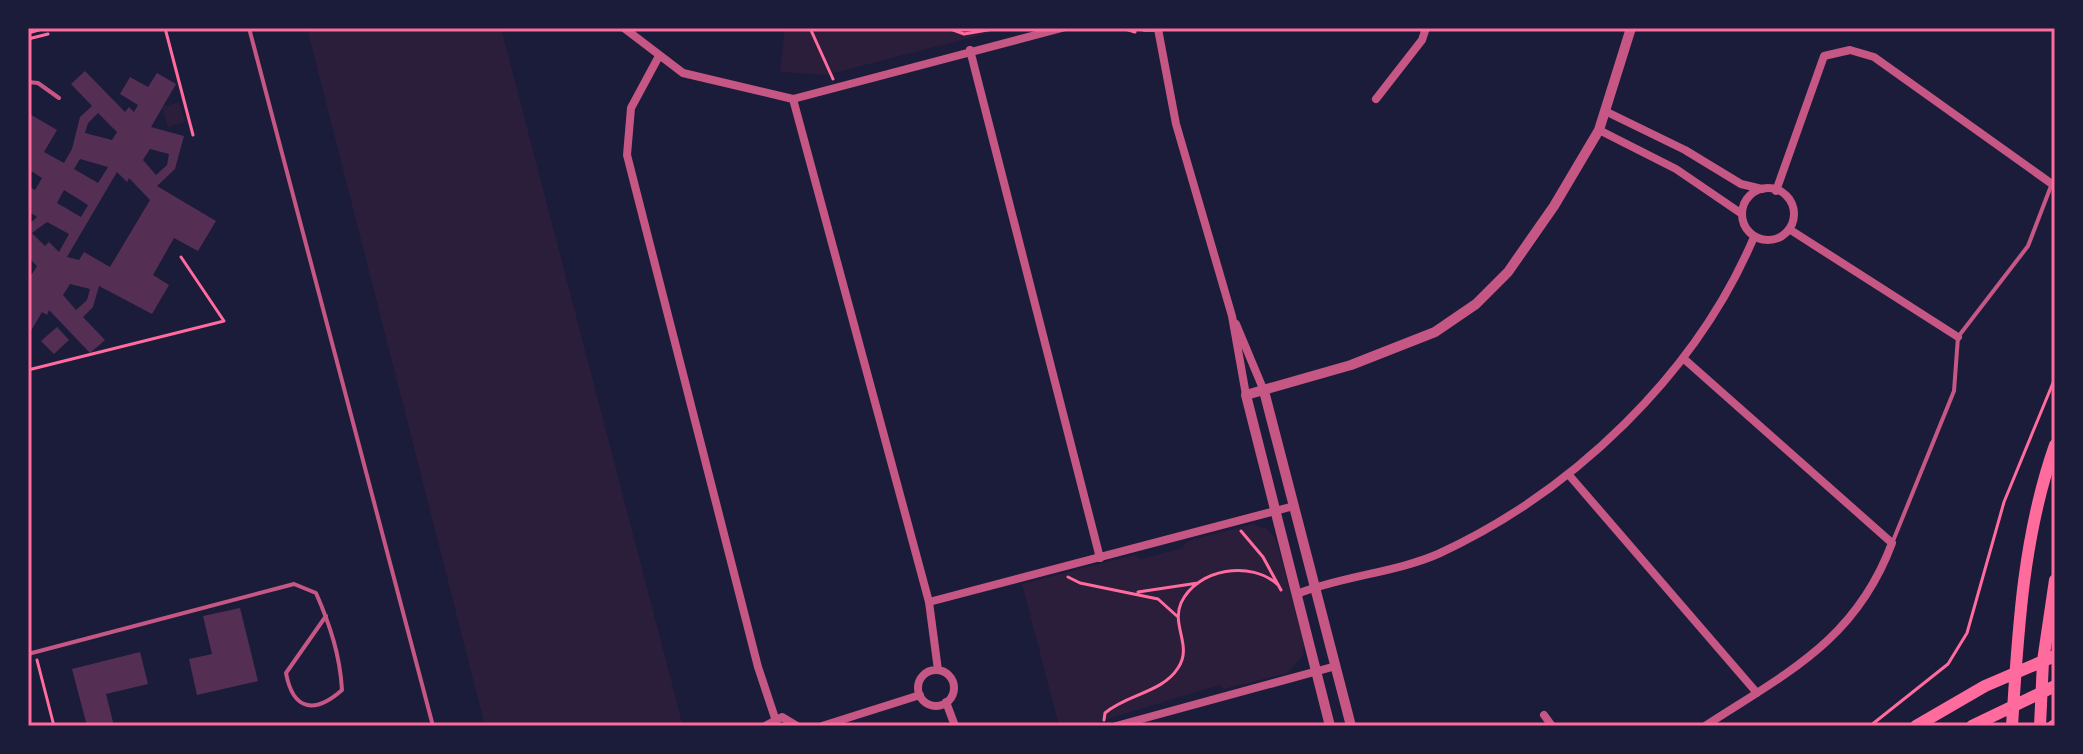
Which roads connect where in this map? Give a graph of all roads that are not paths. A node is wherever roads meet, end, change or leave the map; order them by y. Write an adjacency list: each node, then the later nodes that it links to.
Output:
1 (249, 28): 53 (lane)
2 (624, 28): 9 (street)
3 (1062, 28): 8 (street)
4 (1145, 28): 5 (street)
5 (1159, 28): 22 (street)
6 (1426, 28): 13 (street)
7 (1631, 28): 14 (street)
8 (970, 50): 12 (street); 32 (street)
9 (659, 56): 12 (street); 51 (street)
10 (28, 82): 11 (lane)
11 (59, 98)
12 (793, 99): 36 (street)
13 (1376, 99)
14 (1607, 112): 15 (street); 17 (street)
15 (1599, 130): 19 (street); 25 (street)
16 (2052, 184): 18 (street); 23 (lane)
17 (1762, 189): 18 (street); 19 (street)
18 (1776, 191): 20 (street)
19 (1742, 214): 21 (street)
20 (1789, 229): 21 (street); 23 (street)
21 (1754, 237): 24 (street)
22 (1232, 316): 25 (street); 26 (street)
23 (1958, 337): 31 (lane)
24 (1683, 358): 28 (street); 31 (street)
25 (1264, 391): 26 (street); 29 (street)
26 (1246, 395): 30 (street)
27 (2055, 445): 43 (main road)
28 (1569, 475): 34 (street); 46 (street)
29 (1294, 506): 30 (street); 34 (street)
30 (1276, 512): 32 (street); 35 (street)
31 (1892, 543): 46 (street)
32 (1100, 558): 36 (street)
33 (2055, 580): 39 (main road)
34 (1315, 587): 35 (street); 40 (street)
35 (1297, 594): 42 (street)
36 (929, 602): 41 (street)
37 (326, 616): 37 (lane); 38 (lane)
38 (28, 654)
39 (2049, 658): 43 (main road); 45 (main road)
40 (1336, 666): 42 (street); 60 (street)
41 (938, 670): 47 (street); 48 (street)
42 (1316, 672): 52 (street); 59 (street)
43 (2016, 673): 49 (main road); 63 (main road)
44 (2055, 686): 45 (main road)
45 (2042, 692): 49 (main road); 66 (main road)
46 (1757, 693): 62 (street)
47 (920, 695): 48 (street); 56 (street)
48 (946, 702): 57 (street)
49 (2013, 706): 64 (main road); 65 (main road)
50 (1544, 715): 61 (street)
51 (775, 718): 54 (street); 55 (street)
52 (1146, 722): 58 (street)
53 (433, 726)
54 (765, 726)
55 (797, 726)
56 (822, 726)
57 (955, 726)
58 (1116, 726)
59 (1330, 726)
60 (1351, 726)
61 (1552, 726)
62 (1705, 726)
63 (1916, 726)
64 (1972, 726)
65 (2012, 726)
66 (2040, 726)

